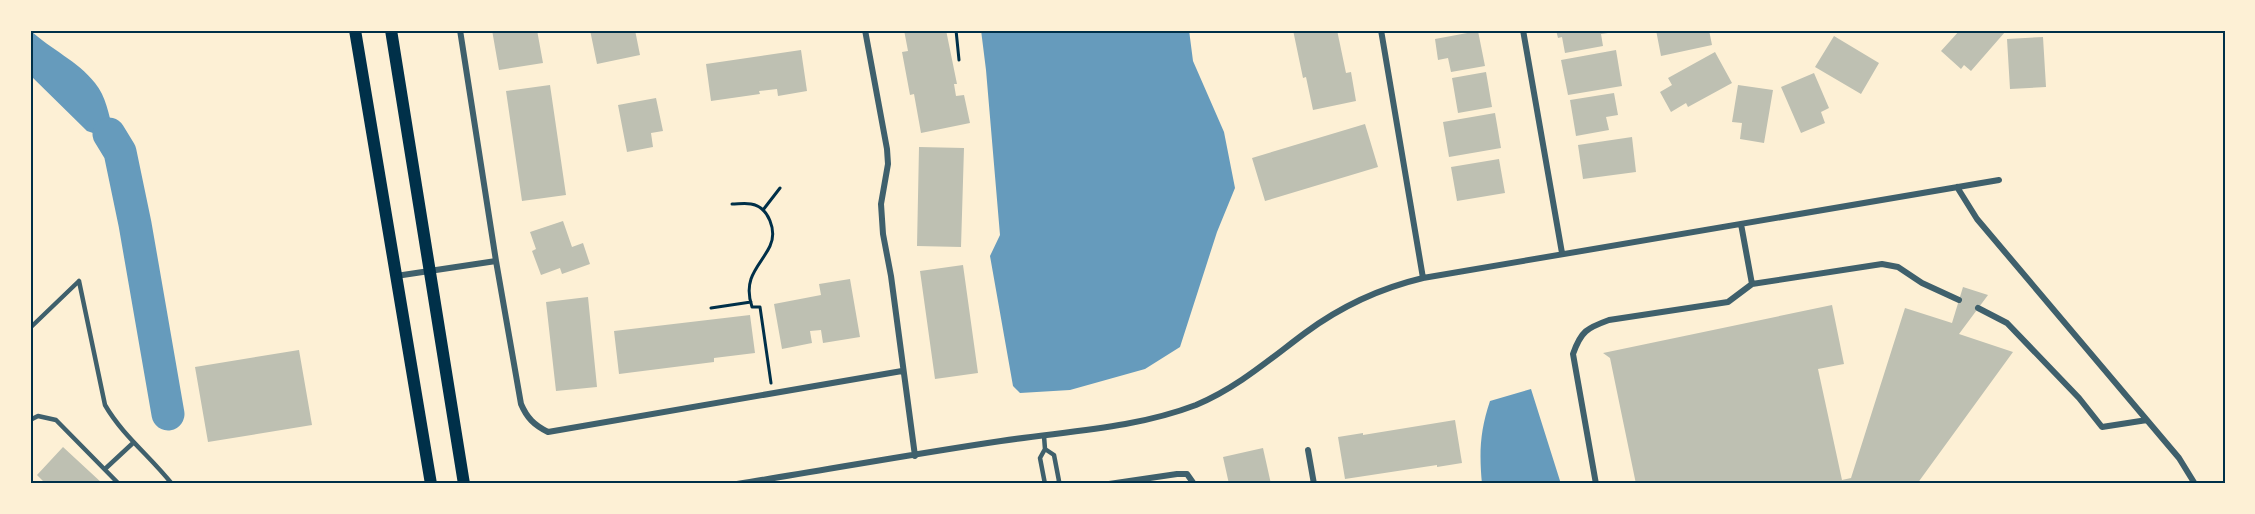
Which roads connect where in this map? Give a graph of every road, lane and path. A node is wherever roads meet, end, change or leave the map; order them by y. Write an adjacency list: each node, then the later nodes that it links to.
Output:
1 (355, 30): 18 (main road)
2 (391, 30): 17 (main road)
3 (460, 30): 16 (street)
4 (865, 30): 26 (street)
5 (956, 30): 8 (path)
6 (1381, 30): 19 (street)
7 (1523, 30): 15 (street)
8 (959, 60)
9 (1999, 180): 10 (street)
10 (1957, 187): 14 (street); 29 (street)
11 (780, 188): 13 (path)
12 (732, 204): 13 (path)
13 (763, 210): 22 (path)
14 (1741, 224): 15 (street); 20 (street)
15 (1562, 254): 19 (street)
16 (496, 261): 17 (street); 27 (street)
17 (429, 272): 18 (street); 39 (main road)
18 (396, 276): 38 (main road)
19 (1423, 278): 30 (street)
20 (1752, 284): 21 (street); 46 (street)
21 (1959, 300)
22 (750, 302): 23 (path); 27 (path)
23 (711, 308)
24 (1978, 308): 29 (street)
25 (30, 328): 31 (lane)
26 (902, 371): 27 (street); 34 (street)
27 (774, 393)
28 (30, 420): 35 (lane)
29 (2147, 420): 47 (street)
30 (1044, 436): 32 (lane); 34 (street)
31 (133, 443): 35 (lane); 37 (lane)
32 (1045, 449): 41 (lane); 42 (lane)
33 (1308, 450): 45 (street)
34 (915, 456): 40 (street)
35 (105, 469): 36 (lane)
36 (120, 484)
37 (172, 484)
38 (431, 484)
39 (464, 484)
40 (737, 484)
41 (1045, 484)
42 (1057, 484)
43 (1109, 484): 44 (street)
44 (1194, 484)
45 (1314, 484)
46 (1596, 484)
47 (2195, 484)

